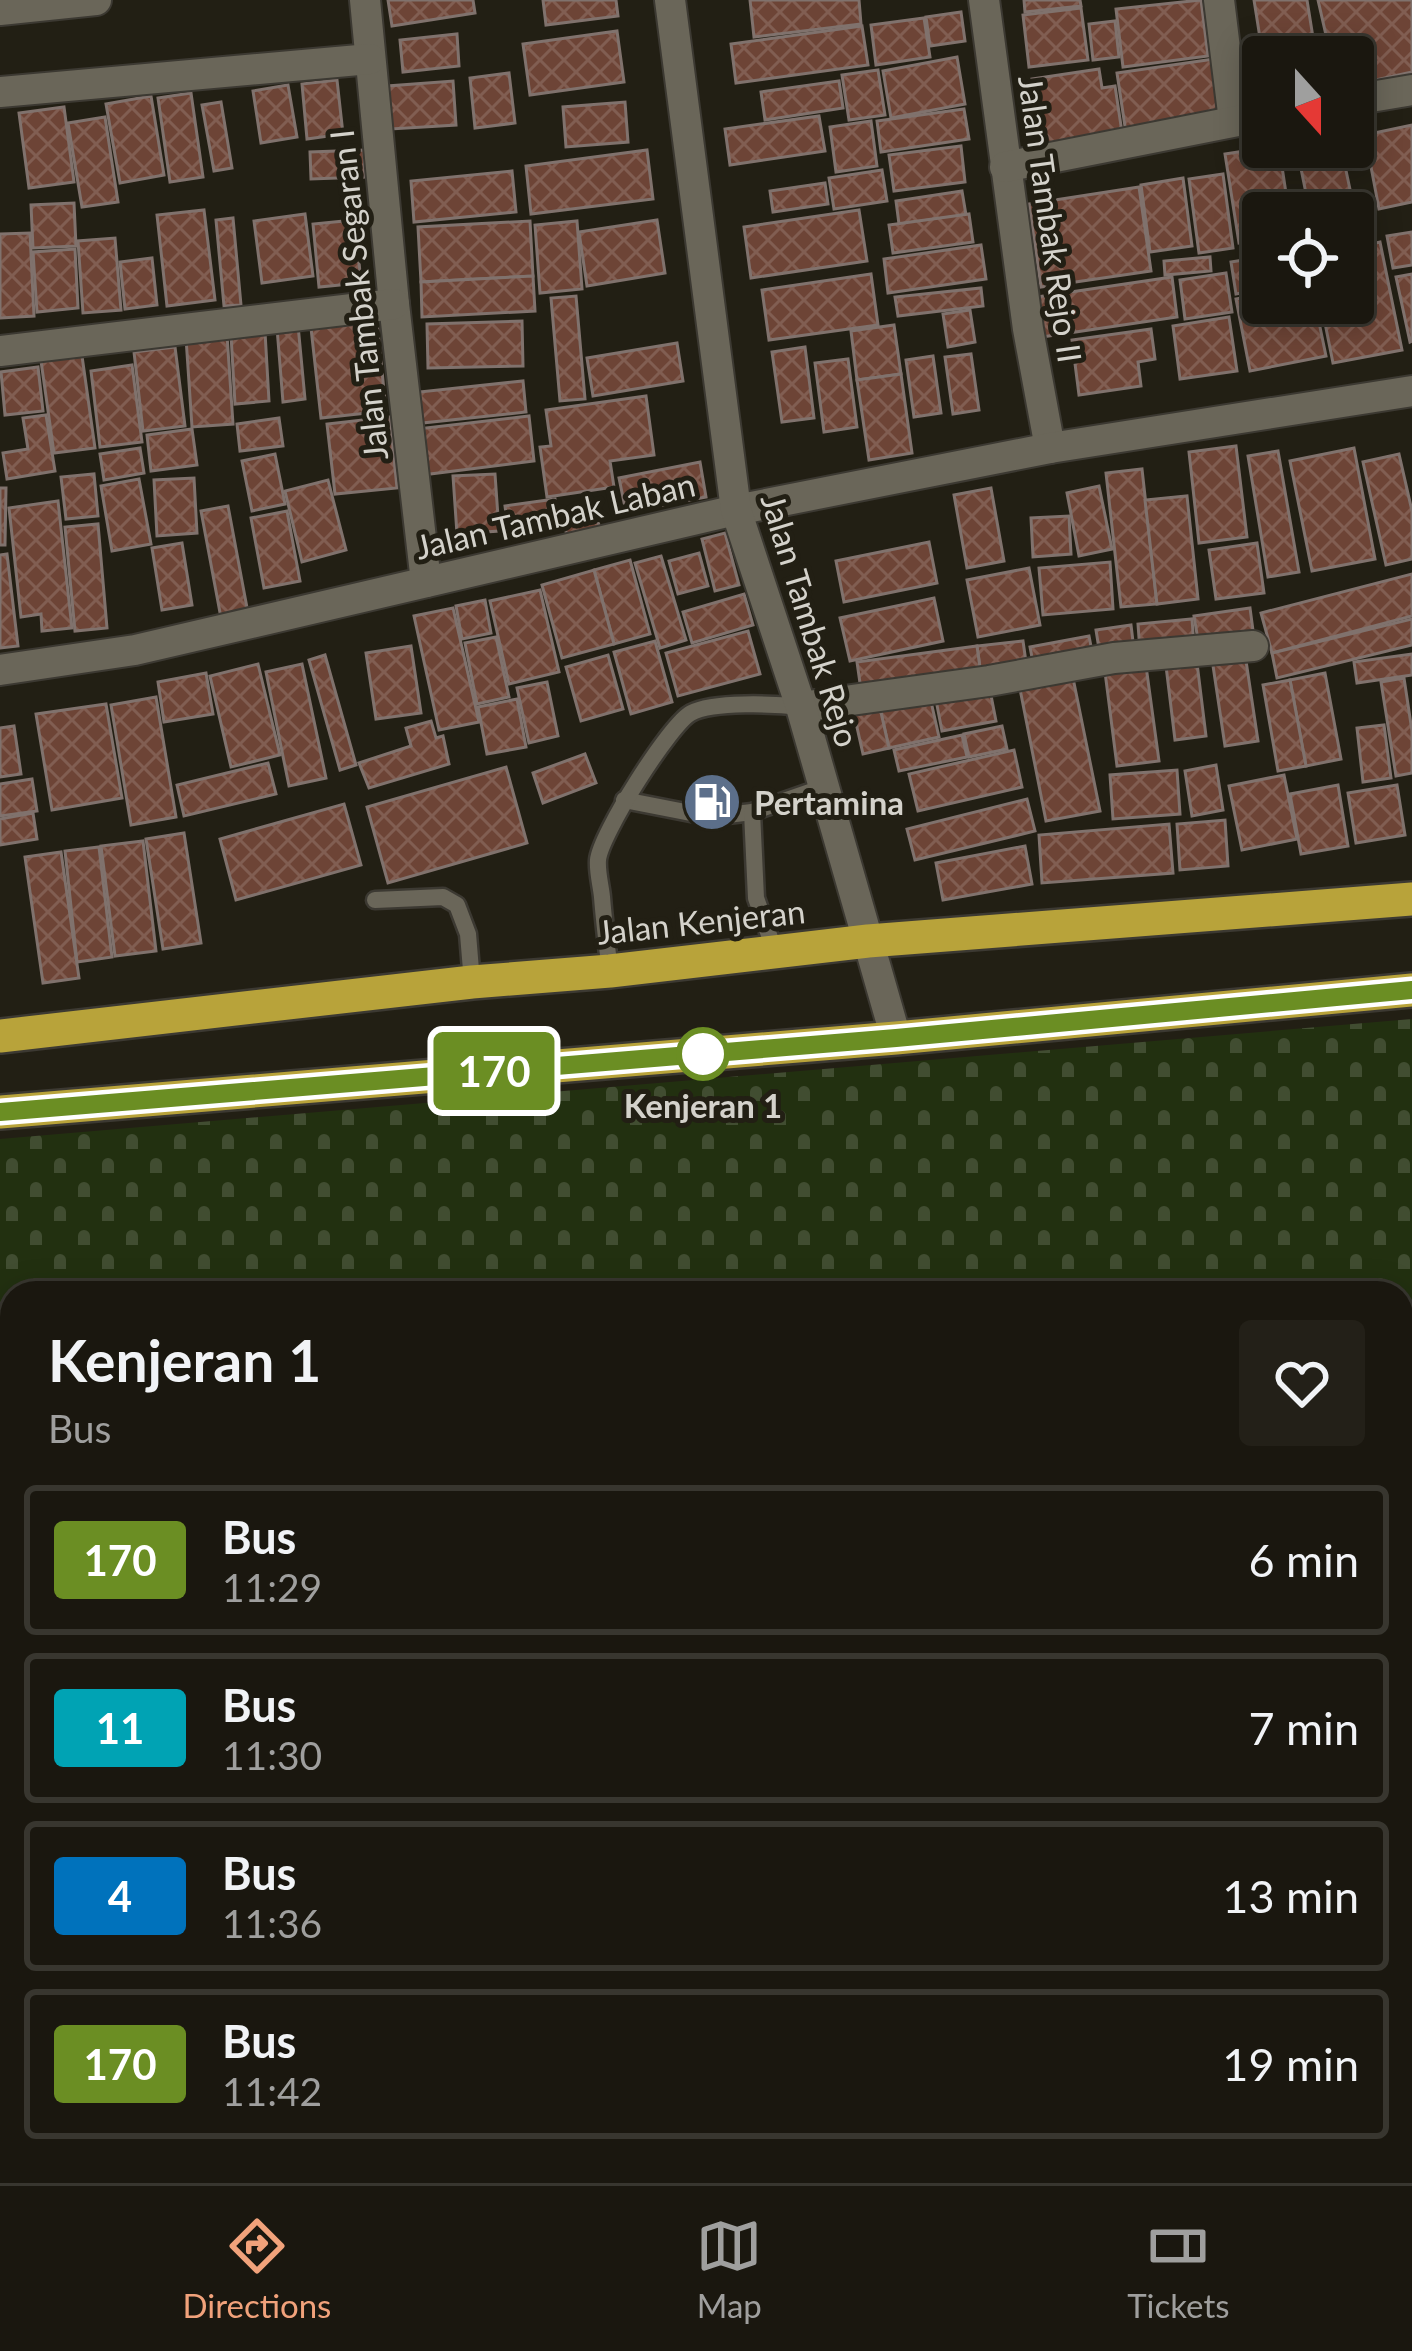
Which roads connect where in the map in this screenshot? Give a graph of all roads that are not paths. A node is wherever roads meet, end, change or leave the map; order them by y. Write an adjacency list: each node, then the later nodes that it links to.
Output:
1 (96, 0): 6 (street)
2 (365, 0): 7 (street, Jalan Tambak Segaran I)
3 (670, 0): 18 (street, Jalan Tambak Rejo)
4 (984, 0): 13 (street, Jalan Tambak Rejo II)
5 (1219, 0): 10 (street)
6 (0, 10)
7 (370, 59): 9 (street); 14 (street, Jalan Tambak Segaran I)
8 (1412, 90): 11 (street)
9 (0, 92)
10 (1242, 94)
11 (1374, 96)
12 (1242, 120): 13 (street)
13 (1005, 167): 17 (street, Jalan Tambak Rejo II)
14 (394, 304): 15 (street); 19 (street, Jalan Tambak Segaran I)
15 (0, 351)
16 (1412, 392): 17 (street, Jalan Tambak Laban)
17 (1050, 448): 18 (street, Jalan Tambak Laban)
18 (736, 510): 19 (street, Jalan Tambak Laban); 22 (street, Jalan Tambak Rejo)
19 (426, 582): 21 (street, Jalan Tambak Laban)
20 (1253, 646): 22 (street)
21 (0, 670)
22 (801, 706): 23 (street, Jalan Tambak Rejo); 24 (lane)
23 (824, 787): 25 (lane); 28 (street, Jalan Tambak Rejo)
24 (624, 800): 25 (lane); 30 (lane)
25 (752, 812): 29 (lane)
26 (1412, 899): 28 (highway, Jalan Kenjeran)
27 (375, 900): 31 (lane)
28 (868, 941): 29 (highway, Jalan Kenjeran); 34 (street, Jalan Tambak Rejo)
29 (775, 953): 30 (highway, Jalan Kenjeran)
30 (610, 971): 31 (highway, Jalan Kenjeran)
31 (472, 982): 33 (highway, Jalan Kenjeran)
32 (1412, 990): 34 (highway)
33 (0, 1036)
34 (896, 1038): 35 (highway)
35 (0, 1112)

